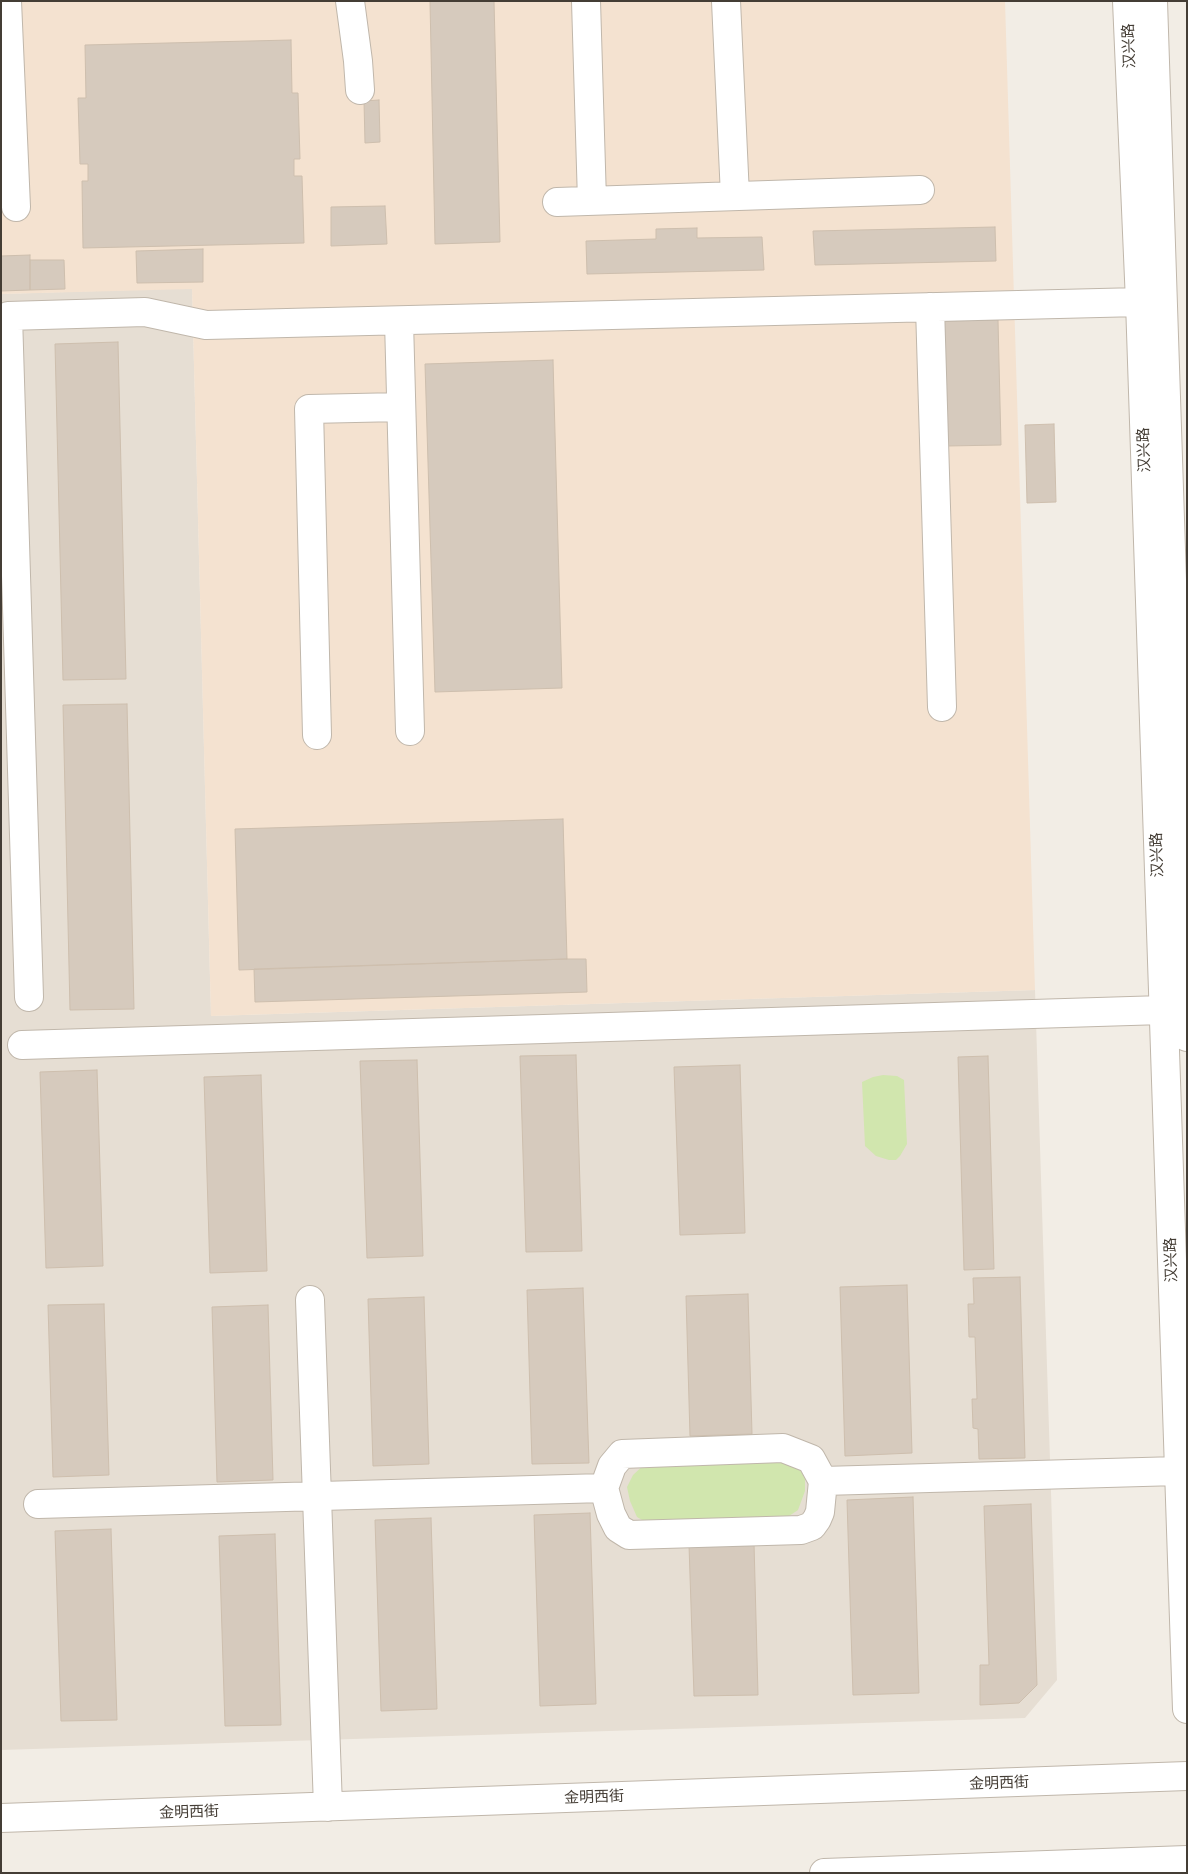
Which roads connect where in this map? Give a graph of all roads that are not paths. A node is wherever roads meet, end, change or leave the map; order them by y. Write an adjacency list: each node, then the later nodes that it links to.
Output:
1 (7, 1): 12 (street)
2 (350, 1): 7 (street)
3 (586, 1): 10 (street)
4 (726, 1): 9 (street)
5 (1127, 1): 13 (street, 汉兴路)
6 (1153, 1): 22 (street, 汉兴路)
7 (360, 90)
8 (920, 190): 9 (street)
9 (735, 196): 10 (street)
10 (592, 201): 11 (street)
11 (557, 202)
12 (16, 208)
13 (1140, 302): 14 (street); 21 (street, 汉兴路)
14 (930, 307): 15 (street); 17 (street)
15 (399, 320): 16 (street); 20 (street)
16 (401, 407): 18 (street); 19 (street)
17 (942, 707)
18 (410, 731)
19 (317, 735)
20 (29, 997)
21 (1163, 1010): 23 (street); 25 (street, 汉兴路)
22 (1187, 1037)
23 (22, 1045)
24 (310, 1300): 28 (street)
25 (1178, 1471): 26 (street); 30 (street, 汉兴路)
26 (823, 1481): 27 (street); 27 (street)
27 (604, 1488): 28 (street)
28 (317, 1496): 29 (street); 32 (street)
29 (38, 1504)
30 (1187, 1709)
31 (1187, 1776): 32 (street, 金明西街)
32 (328, 1807): 33 (street, 金明西街)
33 (1, 1818)
34 (1187, 1860): 35 (street)
35 (824, 1873)

